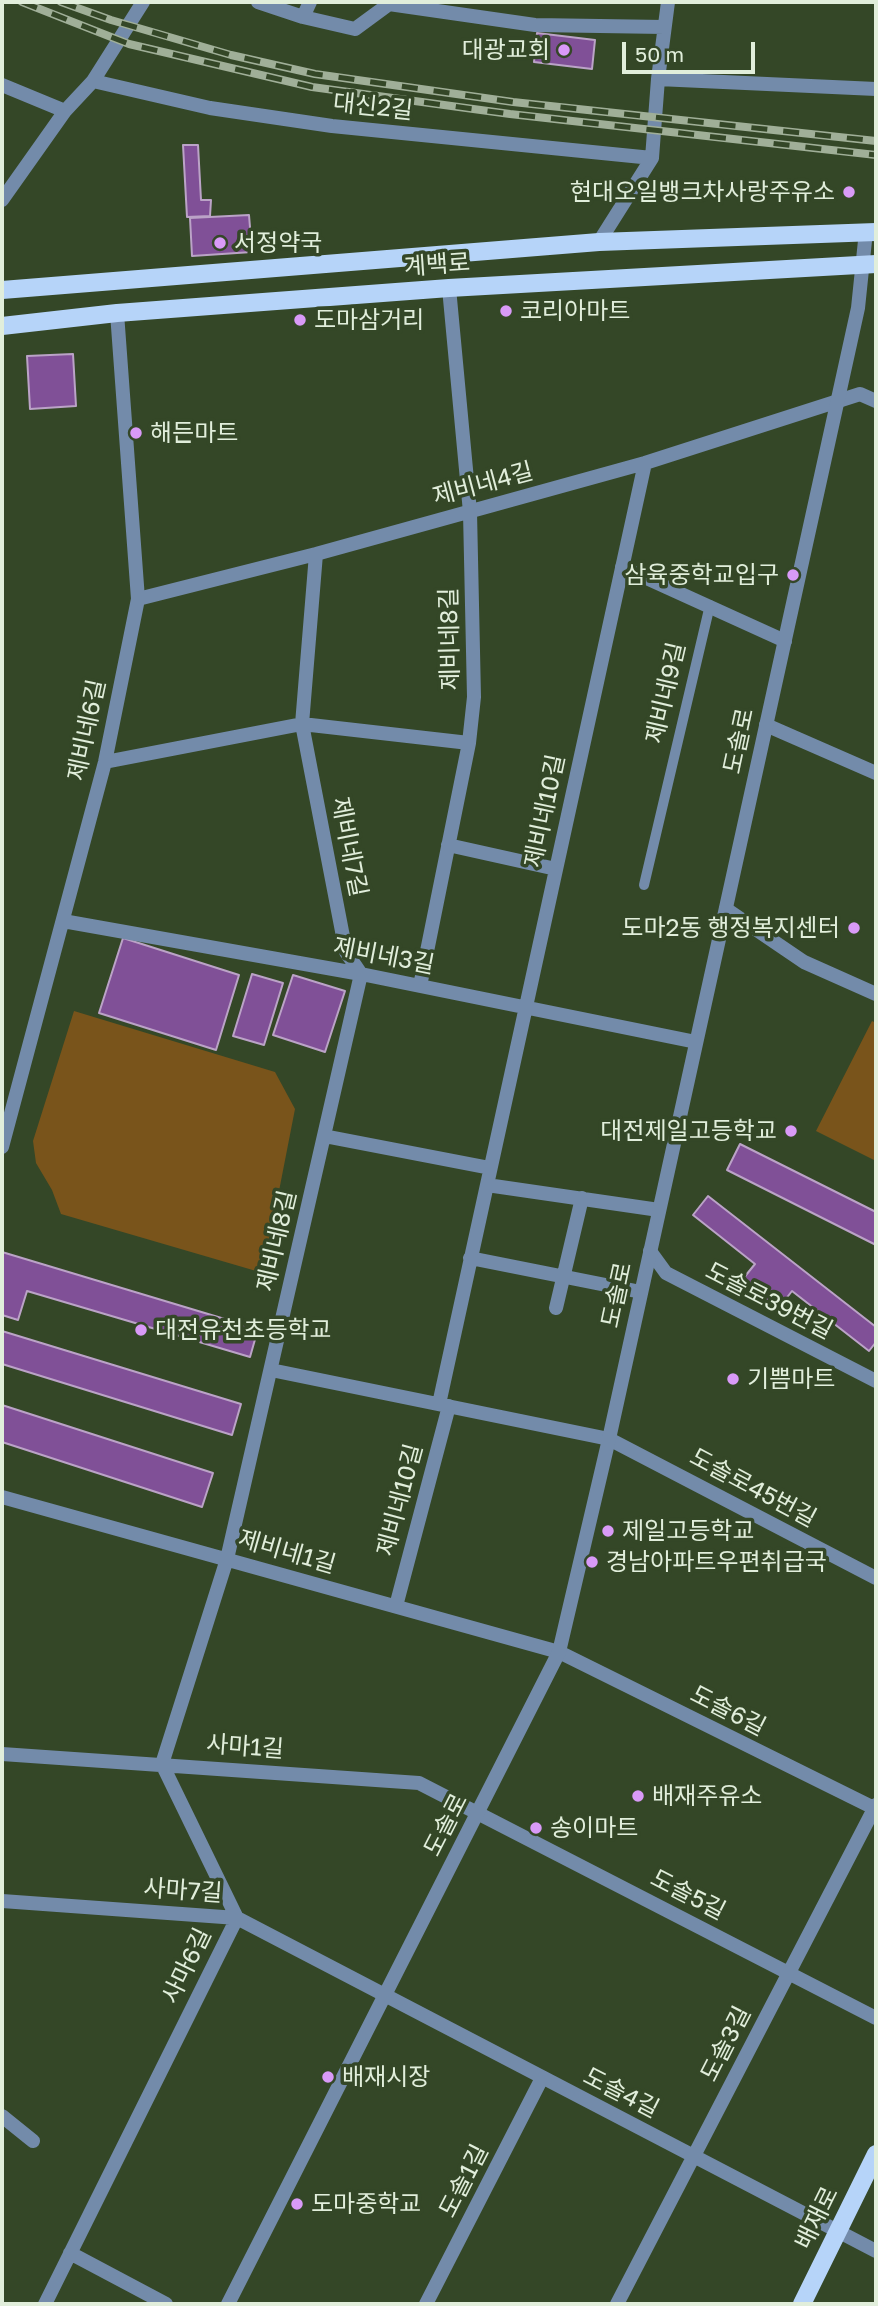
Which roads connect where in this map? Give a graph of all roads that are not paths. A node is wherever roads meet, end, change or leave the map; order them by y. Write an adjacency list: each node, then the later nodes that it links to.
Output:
1 (258, 2): 6 (street)
2 (310, 2): 6 (street)
3 (668, 2): 7 (street)
4 (389, 3): 6 (street); 7 (street)
5 (137, 4): 9 (street)
6 (303, 17)
7 (664, 27): 8 (street)
8 (658, 79): 11 (street); 13 (street)
9 (93, 81): 12 (street); 13 (street, 대신2길)
10 (2, 85): 12 (street)
11 (876, 89)
12 (65, 111): 14 (street)
13 (652, 158): 16 (street)
14 (2, 200)
15 (871, 232): 16 (main road, 계백로); 17 (street, 도솔로)
16 (599, 242): 19 (main road, 계백로)
17 (870, 264): 18 (main road, 계백로); 23 (street, 도솔로)
18 (449, 288): 20 (main road, 계백로); 25 (street, 제비네8길)
19 (2, 290)
20 (117, 313): 21 (main road, 계백로); 28 (street, 제비네6길)
21 (2, 326)
22 (876, 401): 23 (street, 제비네4길)
23 (837, 403): 24 (street, 제비네4길); 30 (street, 도솔로)
24 (645, 463): 25 (street, 제비네4길); 27 (street, 제비네10길)
25 (470, 512): 26 (street, 제비네4길); 33 (street, 제비네8길)
26 (316, 554): 28 (street, 제비네4길); 31 (street, 제비네7길)
27 (622, 567): 29 (street); 37 (street, 제비네10길)
28 (138, 599): 34 (street, 제비네6길)
29 (710, 605): 30 (street); 38 (lane, 제비네9길)
30 (785, 641): 32 (street, 도솔로)
31 (302, 724): 33 (street); 34 (street); 41 (street, 제비네7길)
32 (766, 725): 35 (street); 39 (street, 도솔로)
33 (469, 743): 36 (street, 제비네8길)
34 (105, 762): 40 (street, 제비네6길)
35 (876, 774)
36 (449, 845): 37 (street); 42 (street, 제비네8길)
37 (556, 869): 44 (street, 제비네10길)
38 (644, 885)
39 (726, 909): 43 (street); 45 (street, 도솔로)
40 (63, 921): 41 (street, 제비네3길); 47 (street, 제비네6길)
41 (361, 974): 42 (street, 제비네3길); 46 (street, 제비네8길)
42 (420, 986): 44 (street, 제비네3길)
43 (876, 995)
44 (526, 1007): 45 (street, 제비네3길); 48 (street, 제비네10길)
45 (696, 1042): 51 (street, 도솔로)
46 (324, 1136): 48 (street); 57 (street, 제비네8길)
47 (2, 1147)
48 (491, 1168): 49 (street, 제비네10길)
49 (487, 1185): 50 (street); 53 (street, 제비네10길)
50 (582, 1198): 51 (street); 54 (street)
51 (659, 1210): 52 (street, 도솔로)
52 (650, 1251): 55 (street, 도솔로); 58 (street, 도솔로39번길)
53 (470, 1258): 54 (street); 59 (street, 제비네10길)
54 (563, 1278): 55 (street); 56 (street)
55 (641, 1292): 60 (street, 도솔로)
56 (556, 1308)
57 (271, 1370): 59 (street); 62 (street, 제비네8길)
58 (876, 1381)
59 (444, 1405): 60 (street); 64 (street, 제비네10길)
60 (609, 1439): 63 (street, 도솔로45번길); 65 (street, 도솔로)
61 (2, 1497): 62 (street, 제비네1길)
62 (228, 1559): 64 (street, 제비네1길); 67 (street)
63 (876, 1578)
64 (396, 1606): 65 (street, 제비네1길)
65 (559, 1651): 68 (street, 도솔6길); 69 (street, 도솔로)
66 (2, 1754): 67 (street, 사마1길)
67 (162, 1764): 69 (street, 사마1길); 71 (street, 사마6길)
68 (875, 1808): 72 (street, 도솔3길)
69 (477, 1813): 72 (street, 도솔5길); 73 (street, 도솔로)
70 (2, 1901): 71 (street, 사마7길)
71 (237, 1918): 73 (street, 사마7길); 82 (street, 사마6길)
72 (788, 1971): 74 (street, 도솔5길); 79 (street, 도솔3길)
73 (385, 1996): 75 (street, 도솔4길); 85 (street, 도솔로)
74 (876, 2018)
75 (542, 2078): 79 (street, 도솔4길); 86 (street, 도솔1길)
76 (2, 2116): 77 (street)
77 (33, 2141)
78 (876, 2154): 80 (main road, 배재로)
79 (695, 2156): 80 (street, 도솔4길); 87 (street, 도솔3길)
80 (837, 2232): 81 (street, 도솔4길); 88 (main road, 배재로)
81 (876, 2251)
82 (70, 2253): 83 (street, 사마6길); 84 (street)
83 (45, 2304)
84 (166, 2304)
85 (228, 2304)
86 (426, 2304)
87 (617, 2304)
88 (802, 2304)

